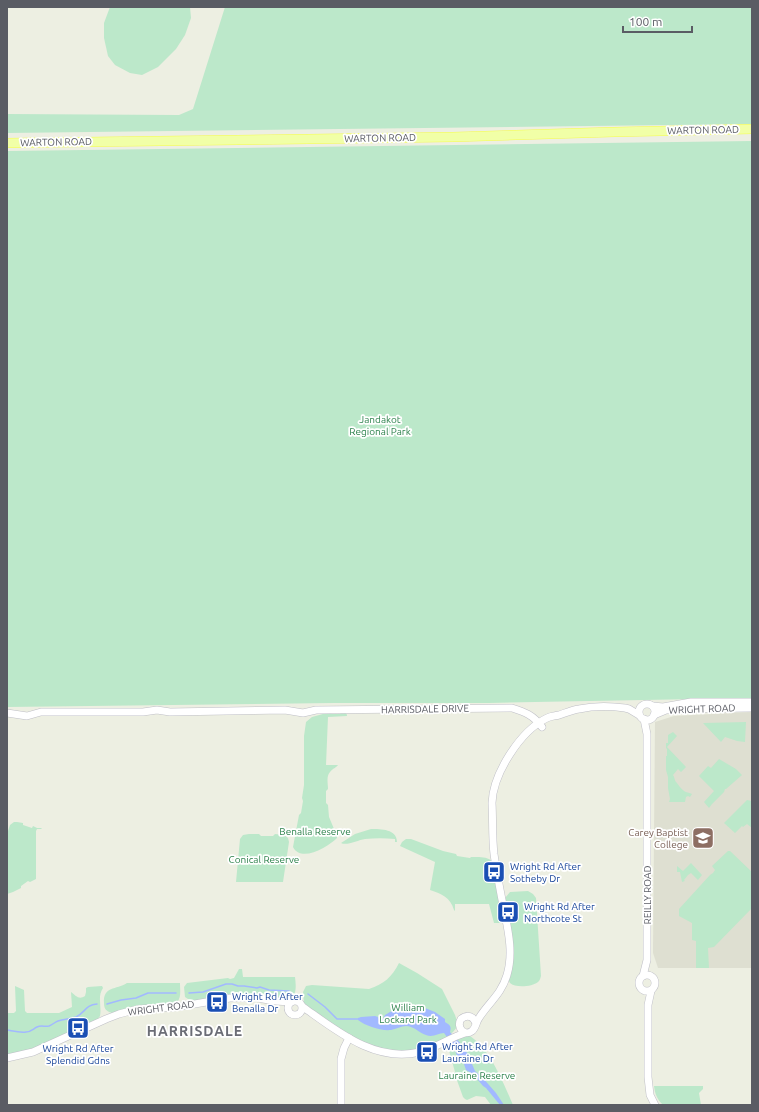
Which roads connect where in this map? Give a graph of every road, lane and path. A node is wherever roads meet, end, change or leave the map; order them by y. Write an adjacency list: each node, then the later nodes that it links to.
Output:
1 (752, 129): 2 (main road, WARTON ROAD)
2 (7, 143)
3 (752, 702): 4 (street, WRIGHT ROAD)
4 (653, 706): 5 (street, WRIGHT ROAD); 9 (street, WRIGHT ROAD)
5 (640, 707): 7 (street, WRIGHT ROAD); 9 (street)
6 (752, 708): 9 (street, WRIGHT ROAD)
7 (628, 709): 9 (street, WRIGHT ROAD); 10 (street, WRIGHT ROAD)
8 (7, 714): 10 (street, HARRISDALE DRIVE)
9 (647, 717): 11 (street, REILLY ROAD)
10 (538, 727): 12 (street, WRIGHT ROAD)
11 (647, 960): 13 (street, REILLY ROAD); 14 (street, REILLY ROAD)
12 (509, 961): 19 (street, WRIGHT ROAD); 21 (street, WRIGHT ROAD)
13 (642, 976): 14 (street); 15 (street)
14 (652, 976): 15 (street)
15 (648, 991): 25 (street)
16 (289, 1006): 17 (street); 18 (street); 24 (street, WRIGHT ROAD)
17 (303, 1007): 18 (street); 20 (street)
18 (300, 1014): 20 (street)
19 (470, 1016): 21 (street); 22 (street)
20 (317, 1018): 23 (street)
21 (476, 1024): 22 (street)
22 (462, 1030): 23 (street)
23 (349, 1038): 26 (street)
24 (7, 1058)
25 (650, 1095): 27 (street); 28 (street)
26 (340, 1105)
27 (648, 1105)
28 (655, 1105)

